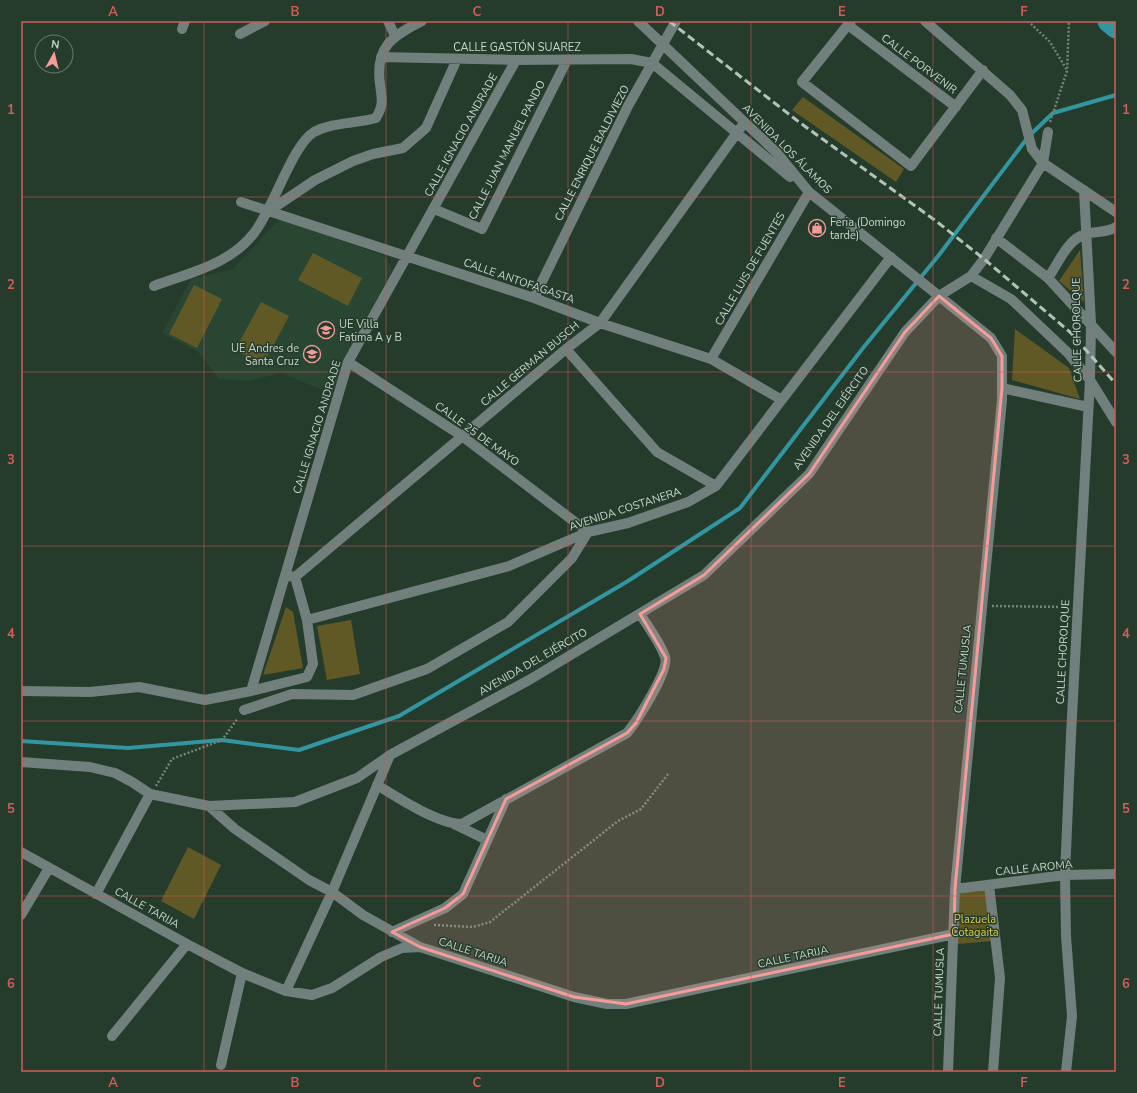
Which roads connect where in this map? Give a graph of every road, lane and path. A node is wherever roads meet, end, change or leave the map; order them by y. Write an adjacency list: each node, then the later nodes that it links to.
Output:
1 (265, 21): 10 (street)
2 (388, 21): 11 (street)
3 (422, 21): 11 (street)
4 (638, 21): 12 (street, AVENIDA LOS ÁLAMOS)
5 (676, 21): 12 (street, CALLE ENRIQUE BALDIVIEZO)
6 (925, 21): 18 (street)
7 (1028, 21): 19 (path)
8 (1069, 21): 19 (path)
9 (849, 23): 20 (street, CALLE PORVENIR); 20 (street)
10 (240, 34)
11 (395, 36): 13 (street)
12 (663, 46): 17 (street, CALLE ENRIQUE BALDIVIEZO); 21 (street, AVENIDA LOS ÁLAMOS)
13 (380, 57): 14 (street, CALLE GASTÓN SUAREZ); 29 (street)
14 (457, 59): 15 (street, CALLE GASTÓN SUAREZ); 29 (street)
15 (516, 60): 16 (street, CALLE GASTÓN SUAREZ); 28 (street, CALLE IGNACIO ANDRADE)
16 (567, 60): 17 (street, CALLE GASTÓN SUAREZ); 28 (street, CALLE JUAN MANUEL PANDO)
17 (652, 63): 23 (street); 41 (street, CALLE ENRIQUE BALDIVIEZO)
18 (983, 70): 20 (street); 24 (street)
19 (1067, 71): 22 (path)
20 (956, 107)
21 (744, 123): 23 (street, CALLE GERMAN BUSCH); 26 (street, AVENIDA LOS ÁLAMOS)
22 (1048, 132): 24 (street)
23 (736, 133): 26 (street); 42 (street, CALLE GERMAN BUSCH)
24 (1043, 163): 25 (street); 33 (street)
25 (1084, 190): 30 (street); 32 (street, CALLE CHOROLQUE)
26 (809, 192): 35 (street, AVENIDA LOS ÁLAMOS); 46 (street, CALLE LUIS DE FUENTES)
27 (241, 202): 29 (street, CALLE ANTOFAGASTA)
28 (434, 209): 34 (street, CALLE IGNACIO ANDRADE)
29 (269, 212): 34 (street, CALLE ANTOFAGASTA); 38 (street)
30 (1116, 212)
31 (1116, 227): 32 (street)
32 (1086, 234): 37 (street); 43 (street, CALLE CHOROLQUE)
33 (996, 238): 36 (street); 37 (street)
34 (407, 256): 41 (street, CALLE ANTOFAGASTA); 47 (street, CALLE IGNACIO ANDRADE)
35 (891, 257): 39 (street, AVENIDA LOS ÁLAMOS); 50 (street, AVENIDA COSTANERA)
36 (971, 276): 40 (street, AVENIDA DEL EJÉRCITO); 48 (street)
37 (1048, 278): 43 (street)
38 (154, 286)
39 (928, 287): 40 (street, CALLE TUMUSLA)
40 (939, 296): 49 (street, CALLE TUMUSLA); 59 (street, AVENIDA DEL EJÉRCITO)
41 (534, 298): 42 (street, CALLE ANTOFAGASTA)
42 (600, 323): 44 (street, CALLE GERMAN BUSCH); 46 (street, CALLE ANTOFAGASTA)
43 (1091, 323): 45 (street); 48 (street, CALLE CHOROLQUE)
44 (566, 349): 53 (street, CALLE GERMAN BUSCH); 54 (street)
45 (1116, 352)
46 (711, 359): 50 (street, CALLE ANTOFAGASTA)
47 (348, 362): 53 (street, CALLE 25 DE MAYO); 56 (street, CALLE IGNACIO ANDRADE)
48 (1090, 380): 51 (street, CALLE CHOROLQUE); 52 (street)
49 (1002, 388): 51 (street); 57 (street, CALLE TUMUSLA)
50 (782, 400): 54 (street, AVENIDA COSTANERA)
51 (1088, 406): 58 (street, CALLE CHOROLQUE)
52 (1116, 422)
53 (462, 436): 55 (street, CALLE 25 DE MAYO); 56 (street, CALLE GERMAN BUSCH)
54 (716, 486): 55 (street, AVENIDA COSTANERA)
55 (588, 532): 60 (street, AVENIDA COSTANERA); 63 (street)
56 (290, 576): 60 (street); 62 (street, CALLE IGNACIO ANDRADE)
57 (981, 606): 58 (path); 80 (street, CALLE TUMUSLA)
58 (1077, 607): 78 (street, CALLE CHOROLQUE)
59 (640, 614): 64 (street, AVENIDA DEL EJÉRCITO); 71 (street)
60 (307, 620): 62 (street)
61 (21, 691): 62 (street)
62 (251, 691)
63 (244, 710): 70 (path)
64 (390, 755): 69 (street); 72 (street, AVENIDA DEL EJÉRCITO)
65 (21, 762): 66 (street, AVENIDA DEL EJÉRCITO)
66 (42, 763): 67 (street); 70 (street, AVENIDA DEL EJÉRCITO)
67 (21, 768)
68 (668, 774): 84 (path)
69 (377, 785): 73 (street); 81 (street)
70 (150, 794): 72 (street, AVENIDA DEL EJÉRCITO); 82 (street)
71 (506, 799): 73 (street); 74 (street)
72 (209, 806): 81 (street)
73 (454, 824): 74 (street)
74 (487, 840): 85 (street)
75 (21, 852): 76 (street, CALLE TARIJA)
76 (49, 868): 82 (street, CALLE TARIJA); 83 (street)
77 (1116, 874): 78 (street, CALLE AROMA)
78 (1065, 875): 79 (street, CALLE AROMA); 95 (street, CALLE CHOROLQUE)
79 (989, 885): 80 (street, CALLE AROMA); 94 (street)
80 (955, 889): 86 (street, CALLE TUMUSLA)
81 (332, 892): 85 (street); 90 (street)
82 (96, 894): 87 (street, CALLE TARIJA)
83 (21, 915)
84 (433, 925)
85 (392, 932): 88 (street)
86 (954, 934): 88 (street, CALLE TARIJA); 93 (street, CALLE TUMUSLA)
87 (187, 944): 89 (street, CALLE TARIJA); 91 (street)
88 (420, 947): 90 (street, CALLE TARIJA)
89 (242, 972): 90 (street, CALLE TARIJA); 92 (street)
90 (286, 991)
91 (112, 1036)
92 (221, 1065)
93 (948, 1072)
94 (993, 1072)
95 (1066, 1072)

